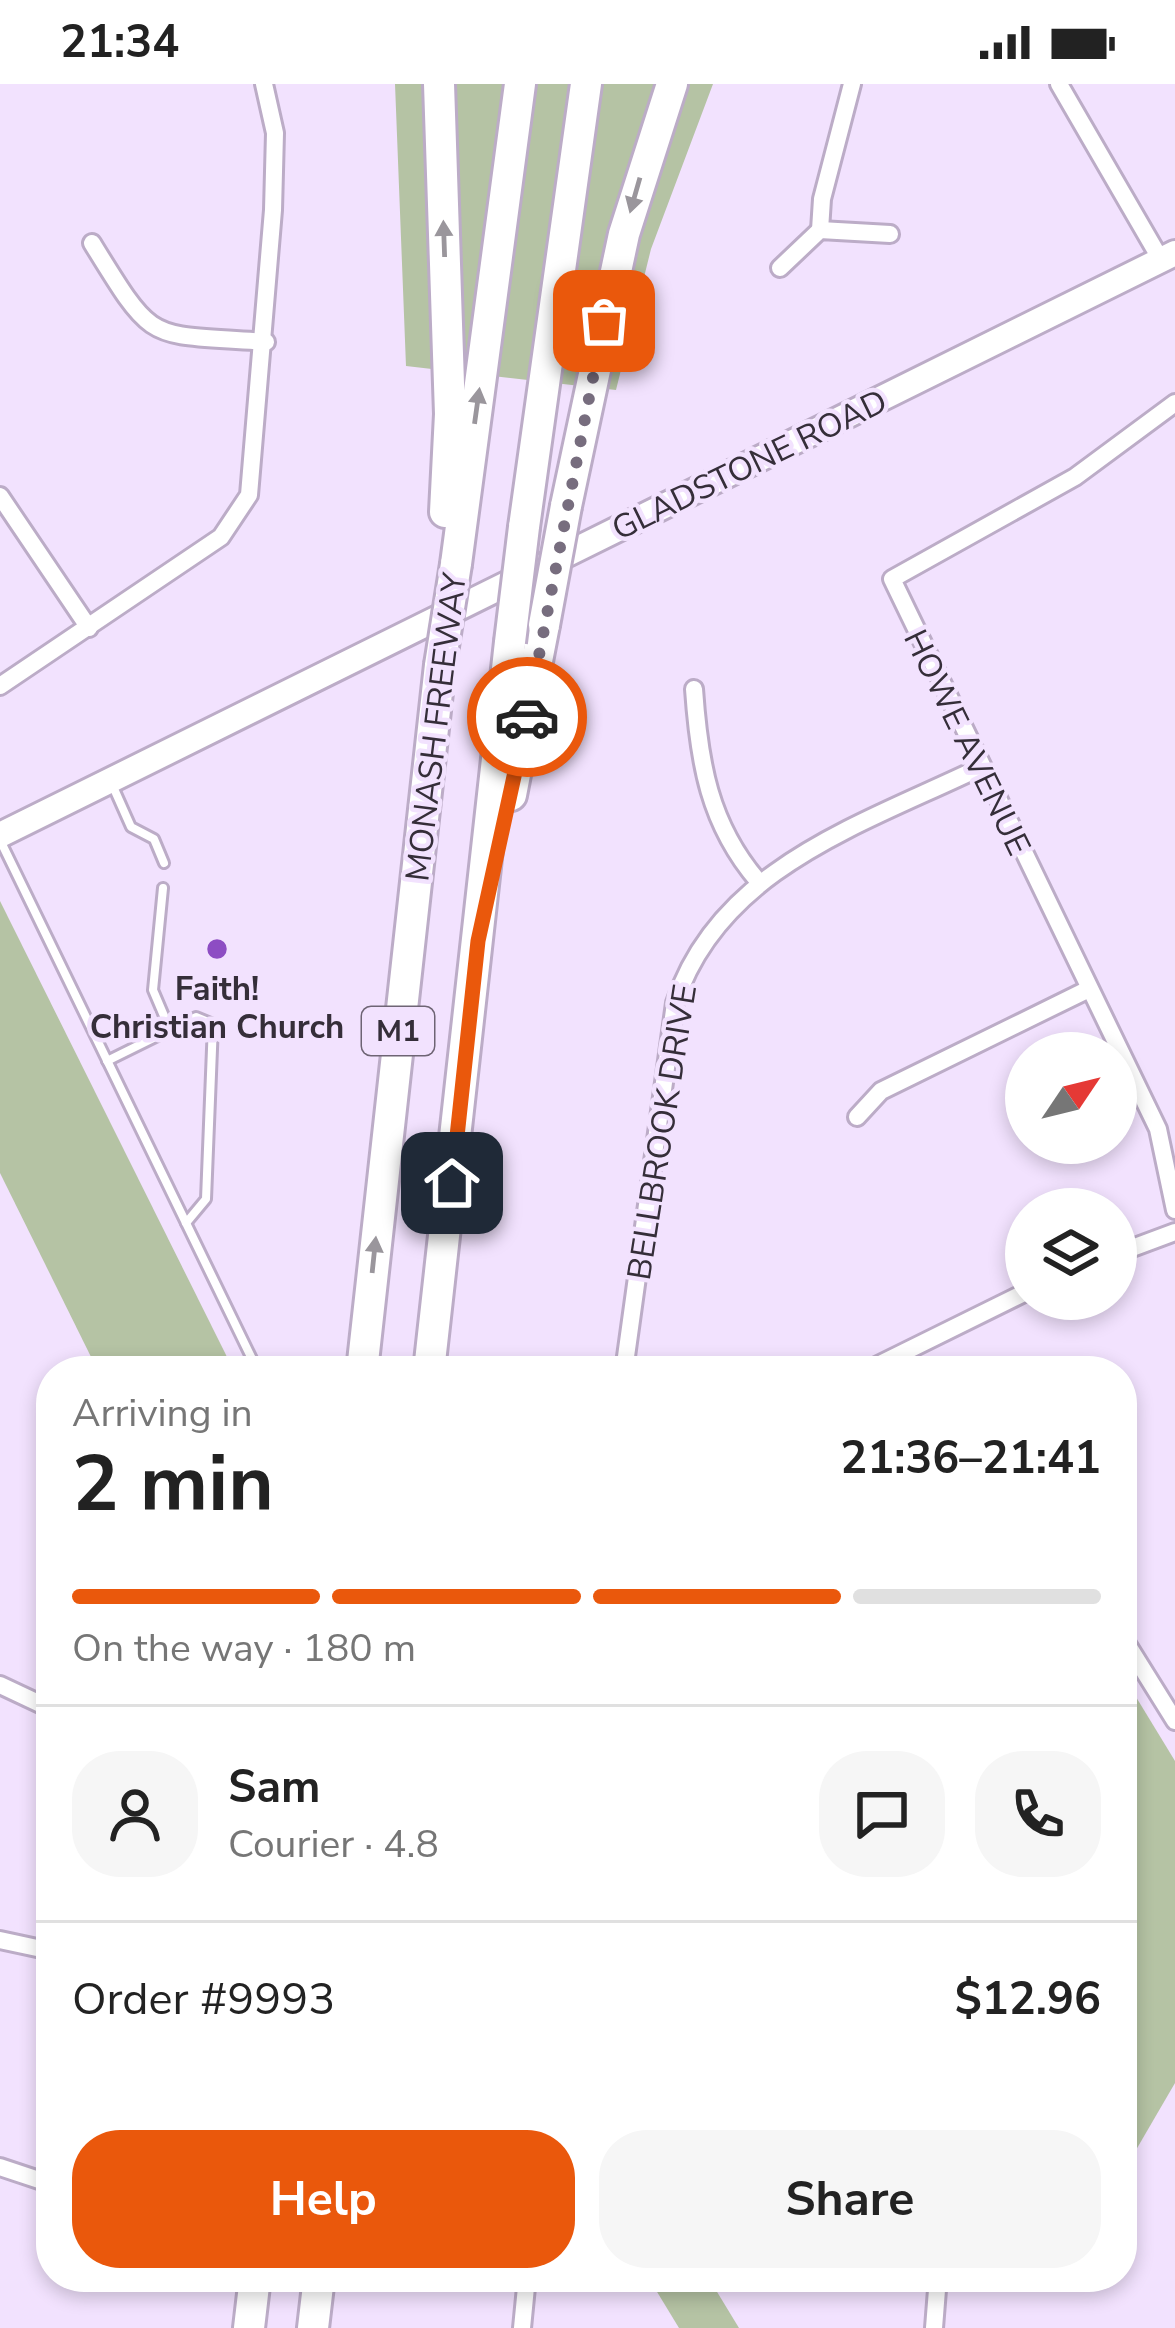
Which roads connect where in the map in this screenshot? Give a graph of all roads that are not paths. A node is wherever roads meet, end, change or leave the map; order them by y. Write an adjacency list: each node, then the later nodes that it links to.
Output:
1 (264, 84): 13 (street)
2 (439, 84): 16 (highway, one-way to 2)
3 (520, 84): 16 (highway, MONASH FREEWAY, one-way to 3)
4 (586, 84): 26 (highway, MONASH FREEWAY / M1, bridge)
5 (672, 84): 26 (highway, one-way to 26, bridge)
6 (851, 84): 8 (street)
7 (1059, 84): 11 (street)
8 (820, 230): 9 (street); 12 (street)
9 (890, 234)
10 (92, 243): 13 (street)
11 (1168, 257): 21 (main road, GLADSTONE ROAD)
12 (780, 268)
13 (266, 342): 17 (street)
14 (1175, 404): 20 (street, HOWE AVENUE)
15 (0, 496): 17 (street)
16 (449, 565): 37 (highway, MONASH FREEWAY / M1, one-way to 16, bridge)
17 (89, 628): 18 (street)
18 (0, 686)
19 (694, 689): 24 (street)
20 (981, 767): 24 (street, BELLBROOK DRIVE); 27 (street, HOWE AVENUE)
21 (110, 781): 22 (main road, GLADSTONE ROAD); 23 (lane)
22 (0, 838): 29 (lane)
23 (164, 863)
24 (758, 881): 39 (street, BELLBROOK DRIVE)
25 (163, 888): 28 (lane)
26 (478, 941): 38 (highway, MONASH FREEWAY / M1)
27 (1089, 988): 30 (street); 31 (street, HOWE AVENUE)
28 (170, 1030): 29 (lane); 32 (lane)
29 (107, 1061): 32 (lane)
30 (856, 1117)
31 (1175, 1210)
32 (186, 1223): 36 (lane)
33 (1175, 1232): 34 (street)
34 (1137, 1246)
35 (1005, 1302): 40 (street)
36 (252, 1356)
37 (364, 1356)
38 (431, 1356)
39 (626, 1356)
40 (896, 1356)
41 (1137, 1660): 44 (street)
42 (0, 1685): 43 (street)
43 (36, 1702)
44 (1175, 1721)
45 (0, 1940): 46 (street)
46 (36, 1948)
47 (0, 2167): 48 (street)
48 (36, 2179)
49 (253, 2292): 53 (highway)
50 (317, 2292): 54 (highway)
51 (526, 2292): 55 (street)
52 (937, 2292): 56 (street)
53 (248, 2328)
54 (313, 2328)
55 (522, 2328)
56 (934, 2328)

